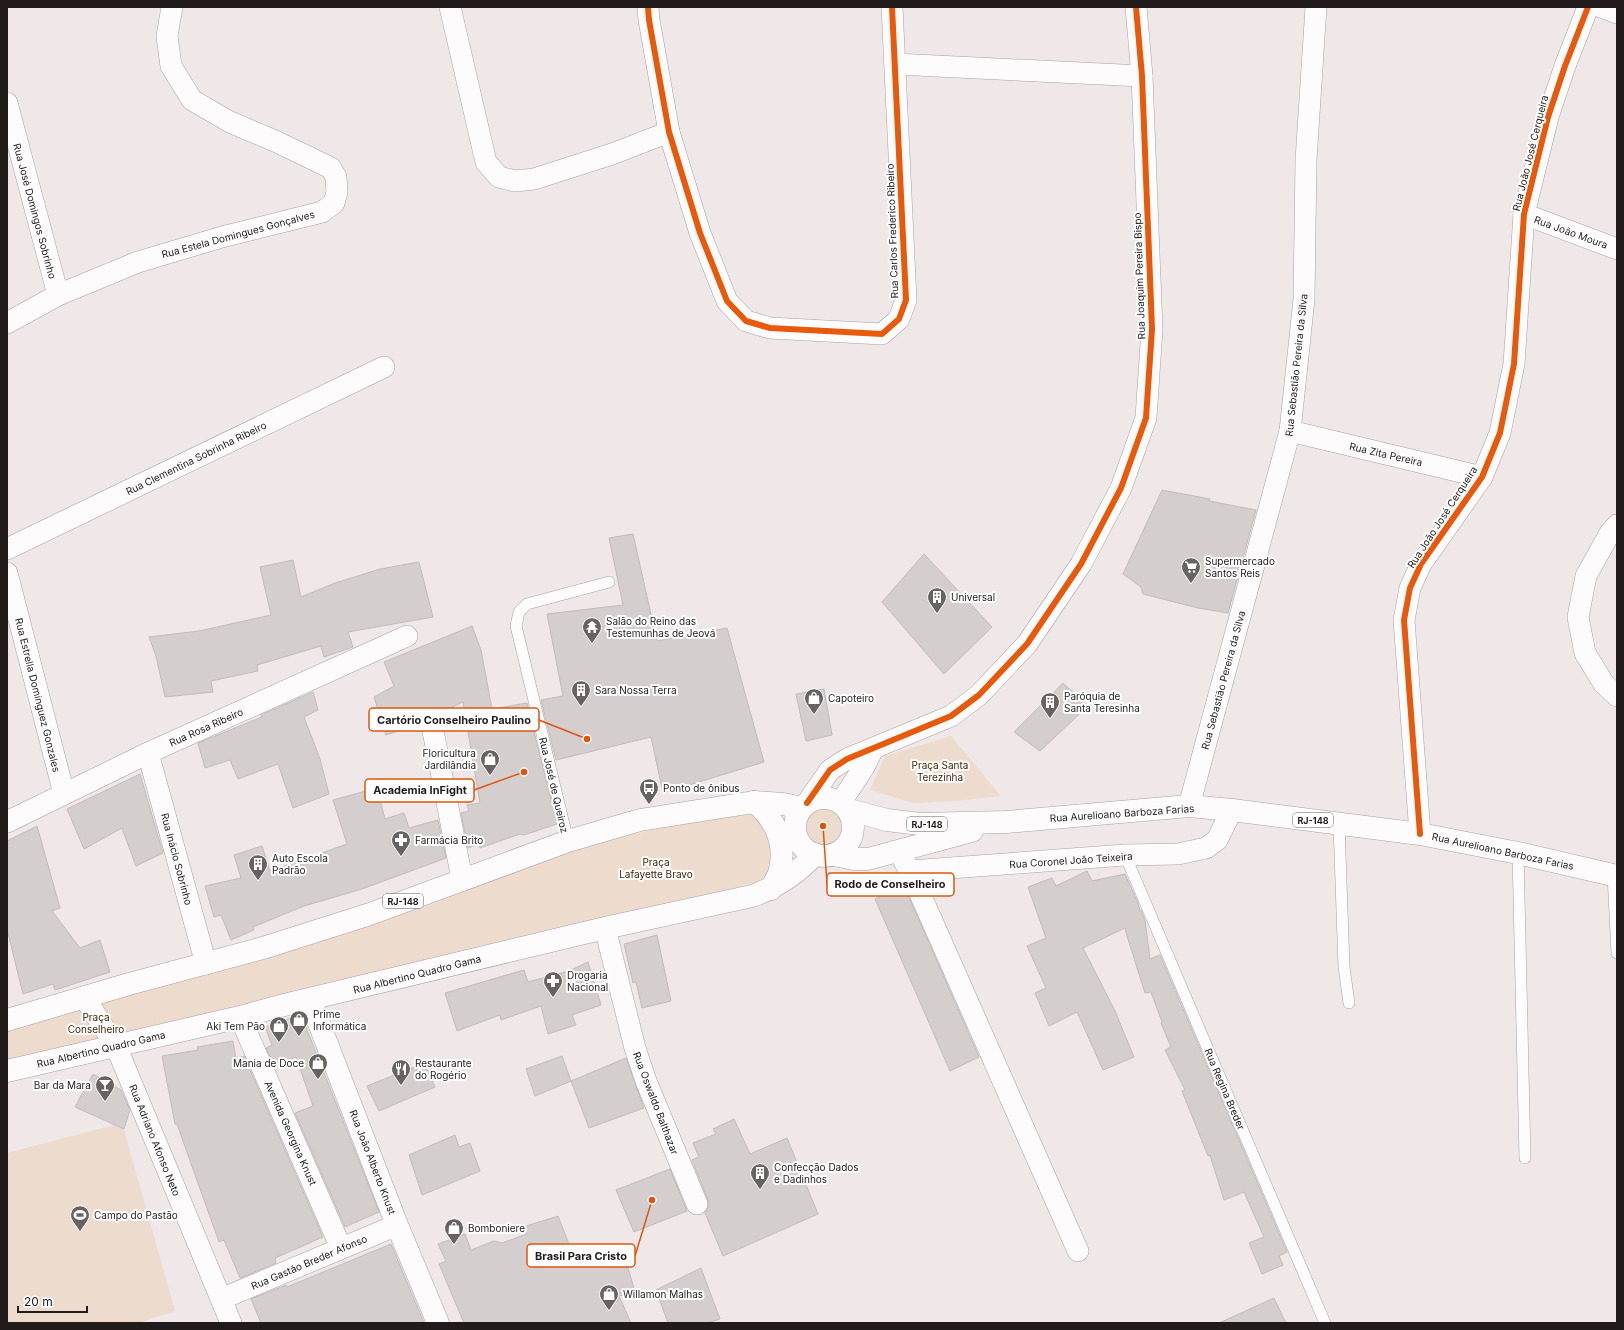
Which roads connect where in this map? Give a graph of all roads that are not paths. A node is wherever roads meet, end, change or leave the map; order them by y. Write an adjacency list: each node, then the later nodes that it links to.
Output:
1 (172, 7): 16 (street, Rua Estela Domingues Gonçalves)
2 (450, 7): 13 (street)
3 (648, 7): 13 (street, Rua Carlos Frederico Ribeiro)
4 (892, 7): 10 (street, Rua Carlos Frederico Ribeiro)
5 (1136, 7): 11 (street, Rua Joaquim Pereira Bispo)
6 (1316, 7): 19 (street, Rua Sebastião Pereira da Silva)
7 (1588, 7): 14 (street, Rua João José Cerqueira)
8 (1601, 7): 9 (street)
9 (1617, 13)
10 (895, 64): 11 (street); 13 (street, Rua Carlos Frederico Ribeiro)
11 (1142, 76): 28 (street, Rua Joaquim Pereira Bispo)
12 (7, 103): 16 (street, Rua José Domingos Sobrinho)
13 (669, 132)
14 (1524, 214): 15 (street, Rua João Moura); 20 (street, Rua João José Cerqueira)
15 (1617, 249)
16 (58, 295): 17 (street, Rua Estela Domingues Gonçalves)
17 (7, 323)
18 (384, 367): 22 (street, Rua Clementina Sobrinha Ribeiro)
19 (1290, 431): 20 (street, Rua Zita Pereira); 34 (street, Rua Sebastião Pereira da Silva)
20 (1482, 477): 39 (street, Rua João José Cerqueira)
21 (1617, 524): 26 (street)
22 (7, 548)
23 (7, 573): 30 (street, Rua Estrella Dominguez Gonzales)
24 (609, 582): 40 (lane, Rua José de Queiroz)
25 (407, 636): 29 (street, Rua Rosa Ribeiro)
26 (1617, 696)
27 (433, 731): 47 (street)
28 (872, 749): 32 (street, Rua Joaquim Pereira Bispo); 33 (street)
29 (148, 753): 30 (street, Rua Rosa Ribeiro); 51 (street, Rua Inácio Sobrinho)
30 (64, 794): 36 (street, Rua Rosa Ribeiro)
31 (754, 802): 32 (main road, RJ-148); 40 (main road, RJ-148); 48 (main road)
32 (805, 805): 33 (main road); 43 (main road)
33 (845, 806): 37 (main road, RJ-148); 43 (main road)
34 (1189, 806): 35 (main road, Rua Aurelioano Barboza Farias / RJ-148); 37 (main road, Rua Aurelioano Barboza Farias / RJ-148)
35 (1232, 810): 38 (main road, Rua Aurelioano Barboza Farias / RJ-148); 44 (street, Rua Coronel João Teixeira)
36 (7, 822)
37 (1006, 822): 41 (main road)
38 (1339, 824): 39 (main road, Rua Aurelioano Barboza Farias / RJ-148); 54 (lane)
39 (1420, 834): 42 (main road, Rua Aurelioano Barboza Farias / RJ-148)
40 (568, 841): 47 (main road, RJ-148)
41 (900, 851): 43 (main road); 45 (street)
42 (1518, 853): 46 (main road, Rua Aurelioano Barboza Farias / RJ-148); 59 (lane)
43 (824, 854): 48 (main road, Rua Albertino Quadro Gama)
44 (1125, 855): 45 (street, Rua Coronel João Teixeira); 67 (lane, Rua Regina Breder)
45 (910, 871): 63 (street)
46 (1615, 875): 50 (lane)
47 (462, 879): 51 (main road, RJ-148)
48 (771, 889): 49 (main road, Rua Albertino Quadro Gama)
49 (605, 928): 53 (main road, Rua Albertino Quadro Gama); 60 (street, Rua Oswaldo Balthazar)
50 (1617, 954)
51 (206, 964): 52 (main road, RJ-148)
52 (84, 997): 56 (main road, RJ-148); 57 (street, Rua Adriano Afonso Neto)
53 (310, 1000): 55 (main road, Rua Albertino Quadro Gama); 61 (main road, Rua João Alberto Knust)
54 (1349, 1003)
55 (240, 1017): 57 (main road, Rua Albertino Quadro Gama); 62 (street, Avenida Georgina Knust)
56 (7, 1020)
57 (116, 1046): 58 (main road, Rua Albertino Quadro Gama); 64 (street, Rua Adriano Afonso Neto)
58 (7, 1071)
59 (1525, 1158)
60 (697, 1204)
61 (397, 1225): 62 (street, Rua Gastão Breder Afonso); 66 (main road, Rua João Alberto Knust)
62 (341, 1248): 64 (street, Rua Gastão Breder Afonso)
63 (1078, 1251)
64 (221, 1299): 65 (street, Rua Adriano Afonso Neto)
65 (231, 1323)
66 (438, 1323)
67 (1325, 1323)

